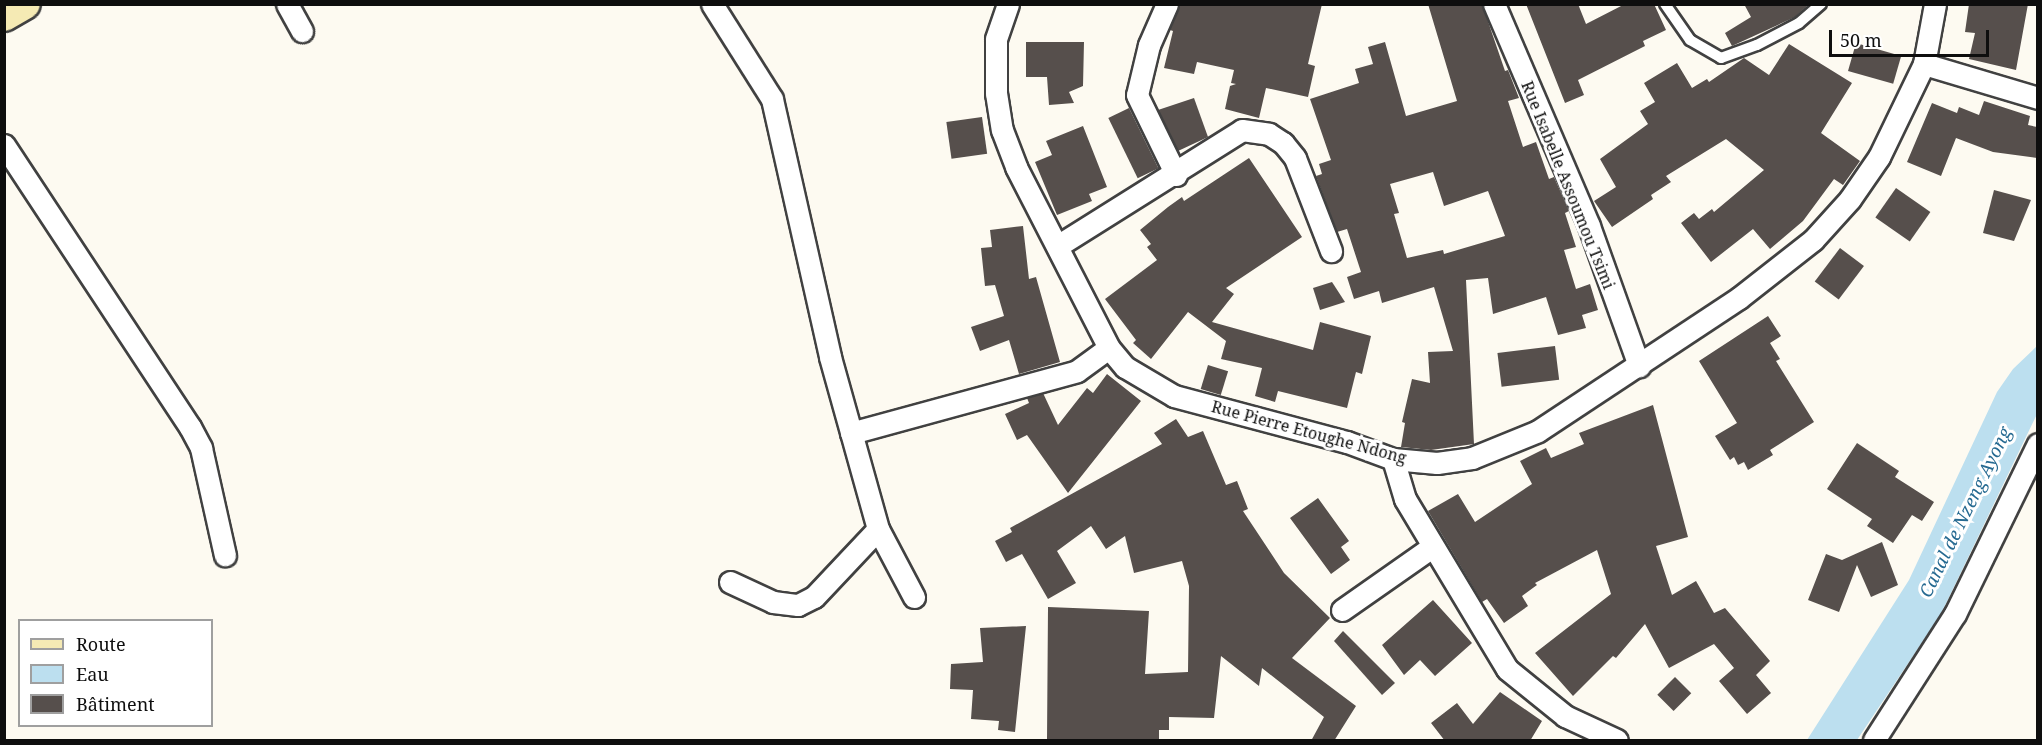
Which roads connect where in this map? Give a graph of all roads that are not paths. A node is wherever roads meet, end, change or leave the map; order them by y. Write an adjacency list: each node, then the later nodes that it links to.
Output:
1 (287, 4): 9 (street)
2 (712, 4): 18 (street)
3 (1008, 4): 14 (street, Rue Pierre Etoughe Ndong)
4 (1167, 4): 13 (street)
5 (1494, 4): 17 (street, Rue Isabelle Assoumou Tsimi)
6 (1665, 4): 7 (lane)
7 (1821, 4)
8 (1935, 4): 10 (street, Rue Pierre Etoughe Ndong)
9 (302, 31)
10 (1924, 64): 11 (street); 17 (street, Rue Pierre Etoughe Ndong)
11 (2037, 98)
12 (4, 145): 23 (street)
13 (1176, 175): 14 (street); 15 (street)
14 (1059, 245): 16 (street, Rue Pierre Etoughe Ndong)
15 (1331, 251)
16 (1109, 348): 18 (street); 20 (street, Rue Pierre Etoughe Ndong)
17 (1639, 366): 20 (street, Rue Pierre Etoughe Ndong)
18 (851, 433): 21 (street)
19 (2037, 444): 28 (street)
20 (1393, 459): 22 (street)
21 (878, 529): 24 (street); 25 (street)
22 (1432, 547): 26 (street); 27 (street)
23 (225, 555)
24 (730, 582)
25 (914, 597)
26 (1342, 610)
27 (1617, 741)
28 (1874, 741)

